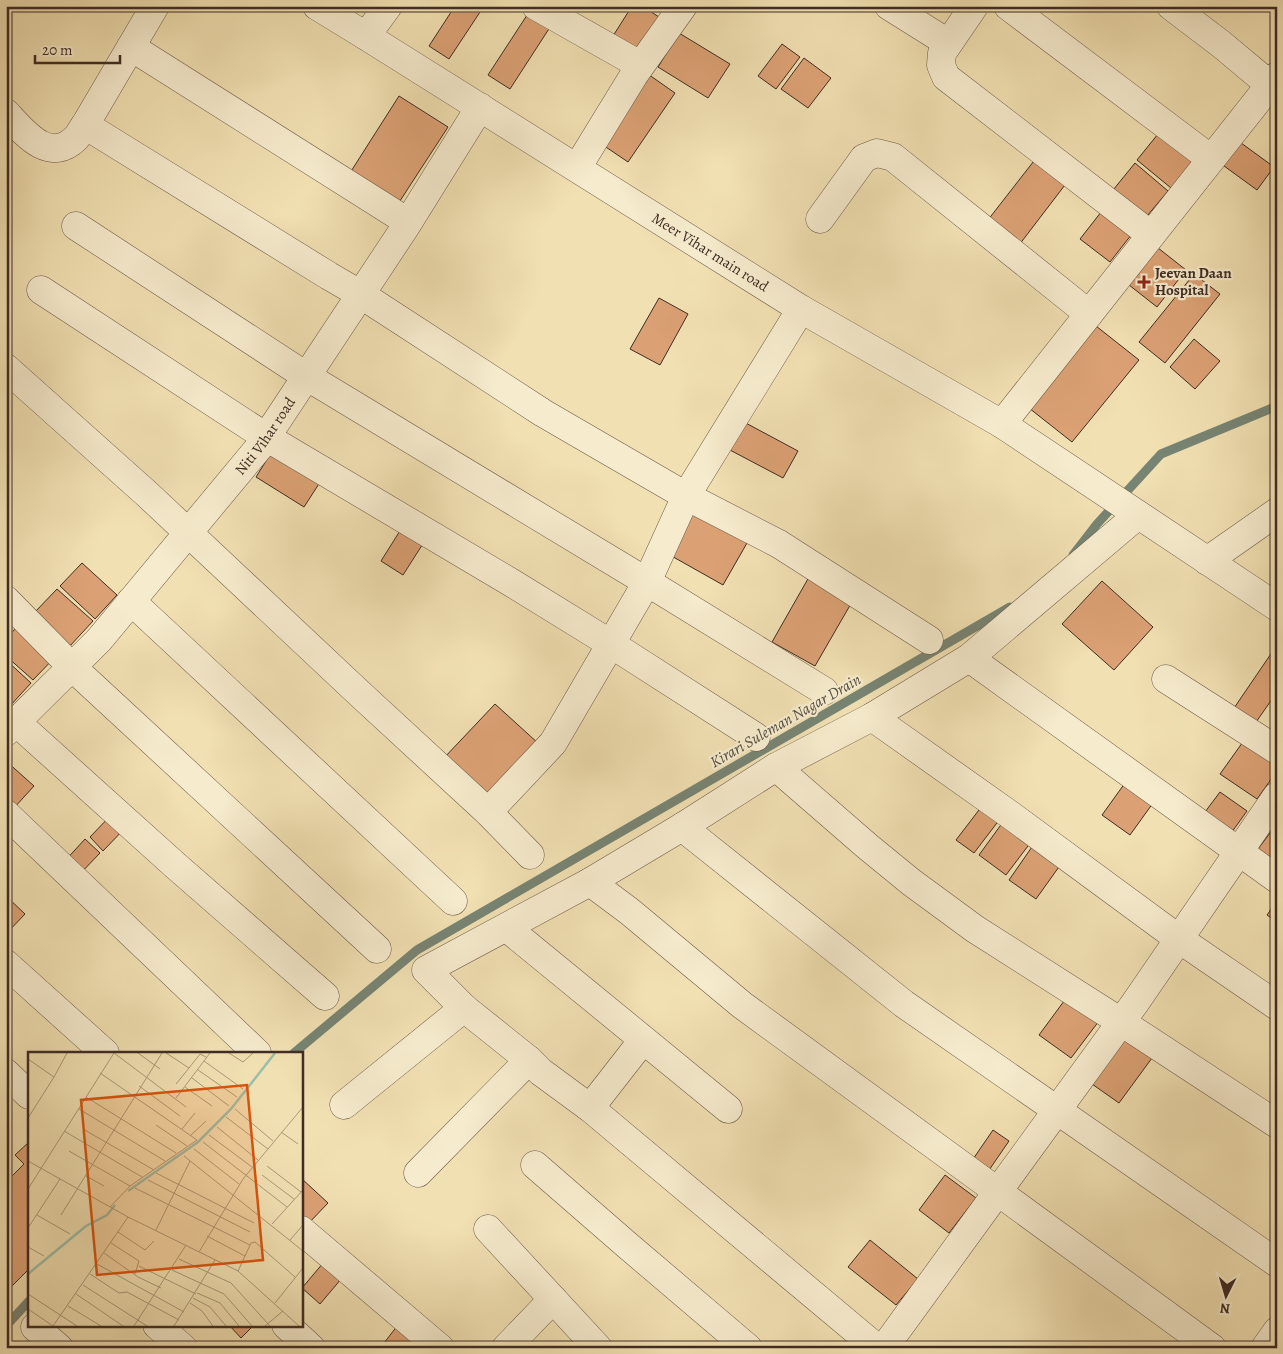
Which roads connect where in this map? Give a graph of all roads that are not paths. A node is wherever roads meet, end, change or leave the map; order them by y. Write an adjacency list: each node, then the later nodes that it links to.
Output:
1 (155, 6): 12 (street)
2 (316, 6): 10 (street, Meer Vihar main road)
3 (388, 6): 10 (street)
4 (536, 6): 13 (street)
5 (683, 6): 13 (street)
6 (889, 6): 11 (street)
7 (974, 6): 11 (street)
8 (1008, 6): 18 (street)
9 (1170, 6): 14 (street)
10 (366, 36): 15 (street, Meer Vihar main road)
11 (948, 43): 23 (street)
12 (131, 47): 17 (street); 21 (street)
13 (640, 65): 19 (street)
14 (1274, 81): 18 (street)
15 (480, 107): 19 (street, Meer Vihar main road); 21 (street, Niti Vihar road)
16 (6, 113): 17 (street)
17 (85, 126): 25 (street)
18 (1211, 160): 23 (street)
19 (577, 168): 26 (street, Meer Vihar main road)
20 (820, 220): 27 (street)
21 (408, 222): 25 (street, Niti Vihar road)
22 (76, 226): 29 (street)
23 (1151, 235): 27 (street)
24 (41, 290): 31 (street)
25 (360, 294): 29 (street, Niti Vihar road); 32 (street)
26 (801, 309): 30 (street, Meer Vihar main road); 32 (street)
27 (1089, 314): 30 (street)
28 (6, 368): 35 (street)
29 (306, 376): 31 (street, Niti Vihar road); 37 (street)
30 (1002, 424): 33 (street, Meer Vihar main road)
31 (266, 437): 35 (street, Niti Vihar road); 42 (street)
32 (686, 496): 37 (street); 41 (street)
33 (1134, 512): 36 (street); 43 (street)
34 (1277, 512): 36 (street)
35 (188, 533): 39 (street, Niti Vihar road); 53 (street)
36 (1207, 561): 40 (street)
37 (647, 582): 42 (street); 46 (street)
38 (6, 600): 44 (street)
39 (131, 601): 44 (street, Niti Vihar road); 60 (street)
40 (1277, 607)
41 (930, 640)
42 (611, 644): 49 (street); 53 (street)
43 (969, 658): 47 (street); 56 (street)
44 (72, 667): 48 (street, Niti Vihar road); 63 (street)
45 (1166, 679): 50 (street)
46 (824, 691)
47 (872, 717): 51 (street); 62 (street)
48 (11, 728): 65 (street)
49 (756, 737)
50 (1277, 750)
51 (776, 767): 55 (street); 68 (street)
52 (1277, 796): 56 (street)
53 (488, 812): 57 (street)
54 (6, 814): 71 (street)
55 (682, 827): 59 (street); 78 (street)
56 (1239, 851): 58 (street); 62 (street)
57 (530, 856)
58 (1277, 879)
59 (590, 882): 61 (street); 82 (street)
60 (453, 901)
61 (507, 928): 67 (street); 69 (street)
62 (1178, 939): 66 (street); 68 (street)
63 (377, 949)
64 (6, 964): 70 (street)
65 (325, 996)
66 (1277, 1006)
67 (464, 1008): 72 (street); 75 (street)
68 (1122, 1022): 78 (street); 79 (street)
69 (644, 1040): 76 (street); 77 (street)
70 (104, 1052)
71 (256, 1052)
72 (529, 1060): 76 (street); 81 (street)
73 (6, 1073): 74 (street)
74 (28, 1094)
75 (344, 1105)
76 (590, 1108): 98 (street)
77 (728, 1109)
78 (1057, 1110): 82 (street); 85 (street)
79 (1277, 1124)
80 (535, 1165): 97 (street)
81 (418, 1173)
82 (997, 1192): 99 (street); 100 (street)
83 (488, 1229): 86 (street)
84 (302, 1231): 94 (street)
85 (1277, 1263)
86 (554, 1300): 95 (street); 96 (street)
87 (158, 1326): 92 (street)
88 (287, 1326): 93 (street)
89 (35, 1327): 91 (street)
90 (1277, 1331): 101 (street)
91 (59, 1348)
92 (183, 1348)
93 (311, 1348)
94 (440, 1348)
95 (506, 1348)
96 (598, 1348)
97 (748, 1348)
98 (877, 1348)
99 (884, 1348)
100 (1212, 1348)
101 (1265, 1348)

